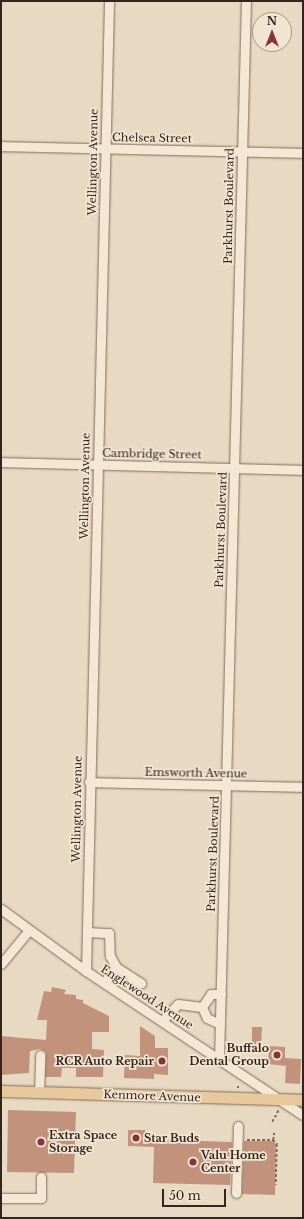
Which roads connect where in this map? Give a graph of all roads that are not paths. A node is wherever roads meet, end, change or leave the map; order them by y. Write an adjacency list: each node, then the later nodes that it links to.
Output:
1 (109, 1): 4 (street, Wellington Avenue)
2 (246, 1): 5 (street, Parkhurst Boulevard)
3 (1, 146): 4 (street, Chelsea Street)
4 (105, 148): 5 (street, Chelsea Street); 8 (street, Wellington Avenue)
5 (242, 152): 6 (street, Chelsea Street); 9 (street, Parkhurst Boulevard)
6 (303, 153)
7 (1, 462): 8 (street, Cambridge Street)
8 (97, 464): 9 (street, Cambridge Street); 11 (street, Wellington Avenue)
9 (234, 468): 10 (street, Cambridge Street); 12 (street, Parkhurst Boulevard)
10 (303, 470)
11 (89, 782): 12 (street, Emsworth Avenue); 16 (street, Wellington Avenue)
12 (227, 786): 13 (street, Emsworth Avenue); 22 (street, Parkhurst Boulevard)
13 (303, 787)
14 (1, 909): 15 (street, Englewood Avenue)
15 (29, 930): 17 (street); 19 (street, Englewood Avenue)
16 (87, 932): 18 (street); 19 (street, Wellington Avenue)
17 (1, 964)
18 (116, 967): 20 (street); 21 (street)
19 (86, 971): 20 (street, Englewood Avenue)
20 (104, 982): 24 (street, Englewood Avenue)
21 (141, 983)
22 (221, 994): 23 (street); 25 (street, Parkhurst Boulevard)
23 (202, 1007): 24 (street); 25 (street)
24 (162, 1021): 27 (street, Englewood Avenue)
25 (220, 1024): 27 (street, Parkhurst Boulevard)
26 (40, 1055): 29 (street)
27 (219, 1059): 30 (street, Englewood Avenue)
28 (1, 1092): 29 (main road, Kenmore Avenue)
29 (39, 1093): 30 (main road, Kenmore Avenue)
30 (278, 1099): 31 (main road, Kenmore Avenue); 32 (street, Englewood Avenue)
31 (303, 1100)
32 (303, 1115)
33 (238, 1126): 35 (street)
34 (41, 1177): 36 (street)
35 (236, 1193)
36 (1, 1198)

